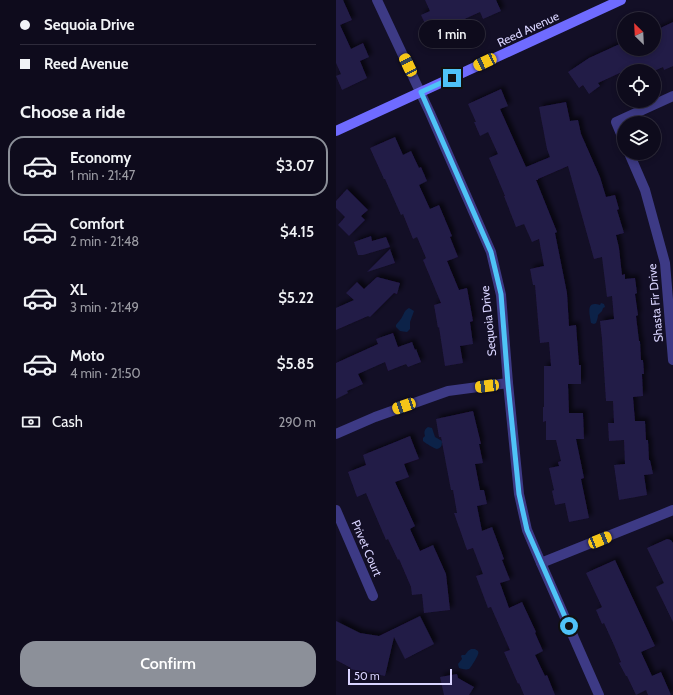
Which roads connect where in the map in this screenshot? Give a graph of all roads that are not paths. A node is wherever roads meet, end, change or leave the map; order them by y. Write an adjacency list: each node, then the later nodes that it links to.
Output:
1 (377, 0): 3 (street, Sequoia Drive)
2 (621, 0): 3 (main road, Reed Avenue)
3 (421, 92): 6 (main road, Reed Avenue); 9 (street, Sequoia Drive)
4 (673, 96): 5 (street)
5 (629, 116)
6 (336, 131)
7 (632, 160): 8 (street, Shasta Fir Drive)
8 (673, 360)
9 (508, 384): 10 (street); 13 (street, Sequoia Drive)
10 (336, 434)
11 (336, 510): 14 (street, Privet Court)
12 (673, 510): 13 (street)
13 (541, 564): 15 (street, Sequoia Drive)
14 (373, 596)
15 (599, 695)

